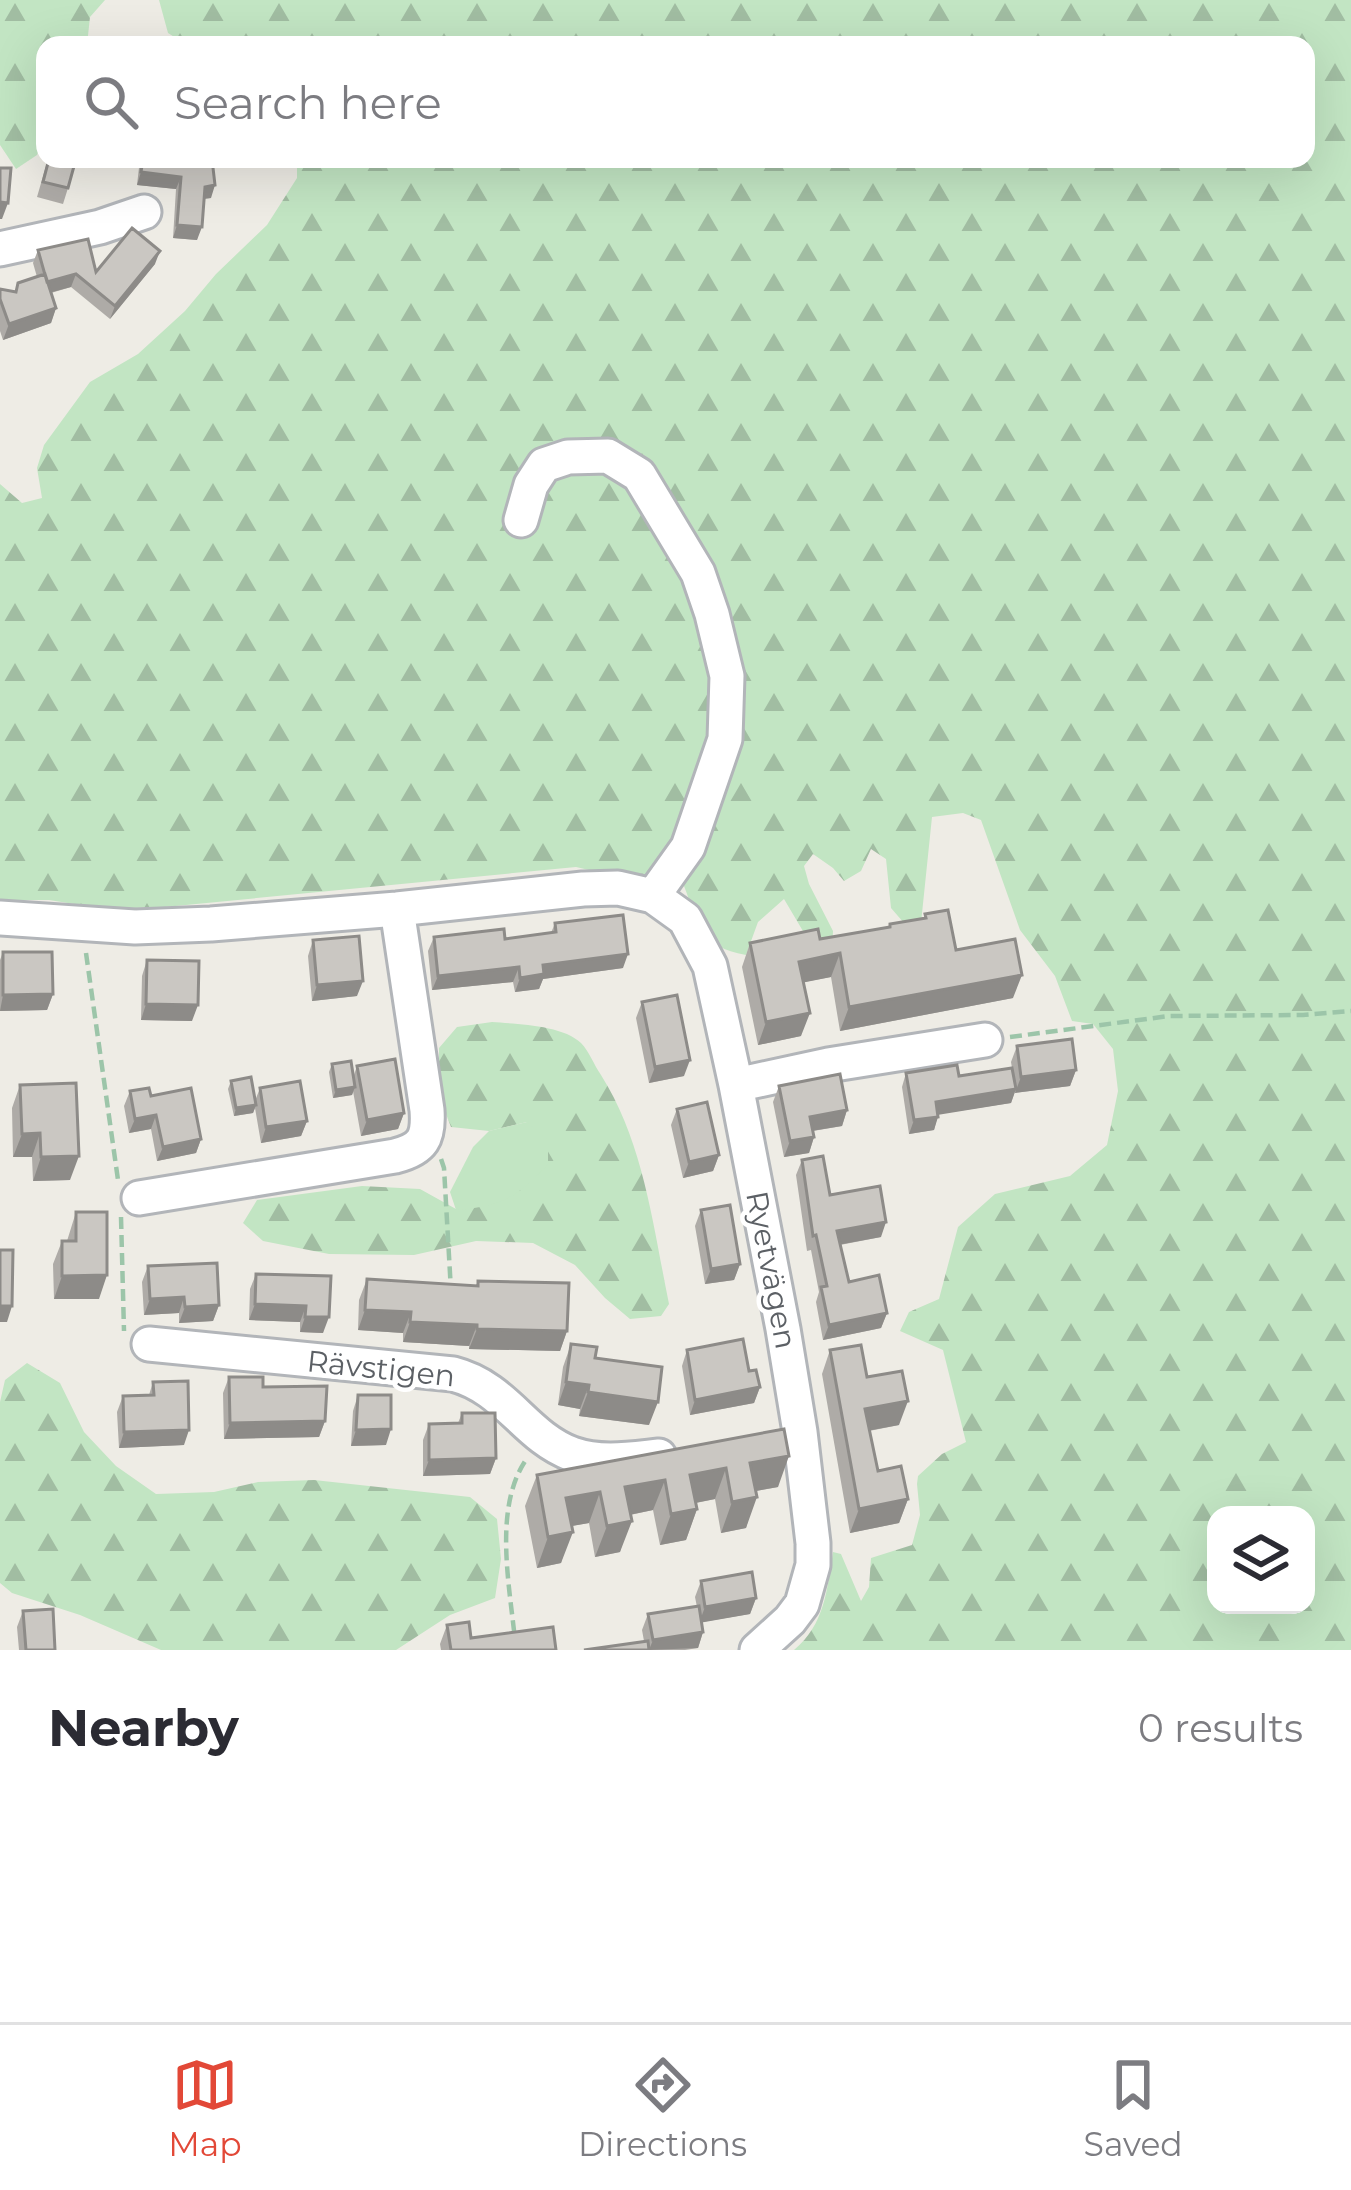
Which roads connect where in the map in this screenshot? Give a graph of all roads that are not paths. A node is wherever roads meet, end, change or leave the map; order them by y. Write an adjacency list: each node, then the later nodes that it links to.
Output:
1 (144, 212): 2 (street)
2 (0, 249)
3 (521, 520): 4 (street)
4 (653, 896): 5 (street); 8 (street, Ryetvägen)
5 (397, 909): 6 (street); 9 (street)
6 (0, 918)
7 (985, 1040): 8 (street)
8 (736, 1085): 12 (street, Ryetvägen)
9 (130, 1208)
10 (149, 1345): 11 (street, Rävstigen)
11 (700, 1449)
12 (758, 1650)

